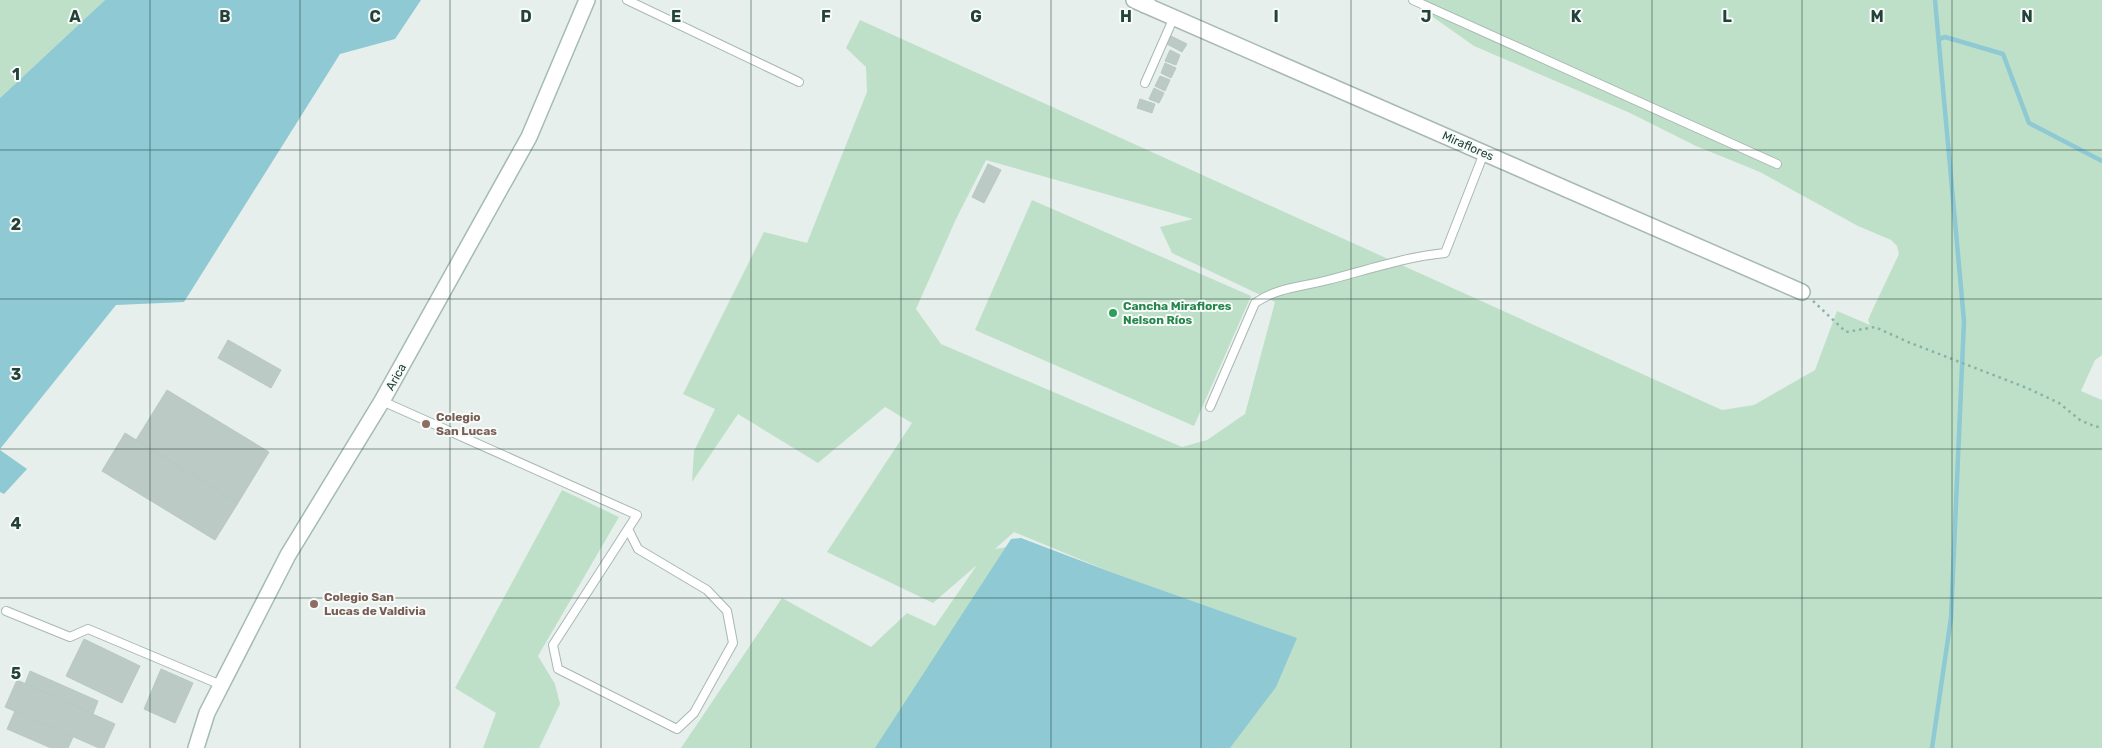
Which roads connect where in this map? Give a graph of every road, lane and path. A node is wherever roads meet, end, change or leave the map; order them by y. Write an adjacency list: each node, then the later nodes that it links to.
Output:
1 (587, 0): 11 (main road, Arica)
2 (627, 0): 6 (lane)
3 (1413, 0): 9 (lane)
4 (1142, 2): 5 (main road, Miraflores)
5 (1174, 17): 7 (lane); 8 (main road, Miraflores)
6 (798, 82)
7 (1145, 83)
8 (1484, 154): 10 (main road, Miraflores); 12 (lane)
9 (1776, 164)
10 (1802, 292): 13 (path)
11 (382, 401): 14 (lane); 16 (main road, Arica)
12 (1210, 407)
13 (2102, 426)
14 (629, 531): 14 (lane)
15 (6, 612): 16 (lane)
16 (221, 684): 17 (main road, Arica)
17 (196, 748)

